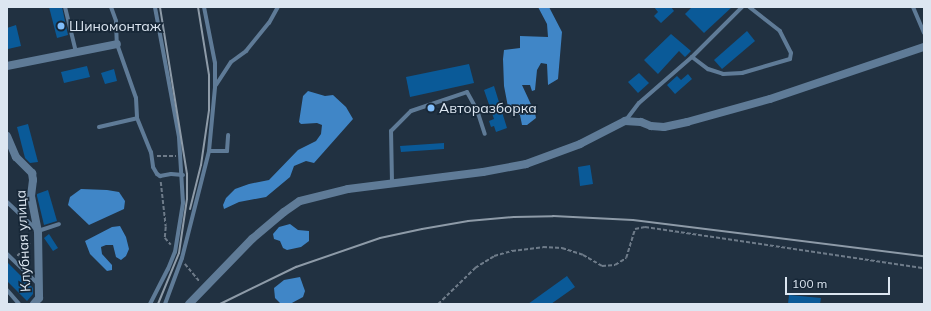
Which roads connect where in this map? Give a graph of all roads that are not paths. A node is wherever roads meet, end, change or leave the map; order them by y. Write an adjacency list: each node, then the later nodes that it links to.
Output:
1 (65, 7): 12 (lane)
2 (111, 7): 10 (lane)
3 (154, 7): 23 (lane)
4 (204, 7): 15 (lane)
5 (278, 7): 15 (lane)
6 (742, 7): 13 (lane)
7 (749, 7): 13 (lane)
8 (913, 7): 9 (lane)
9 (924, 33)
10 (117, 44): 12 (street); 16 (lane)
11 (924, 47): 17 (street)
12 (76, 52): 14 (street)
13 (692, 57): 17 (lane)
14 (7, 66)
15 (215, 87): 22 (lane)
16 (137, 118): 18 (lane); 23 (lane)
17 (625, 121): 24 (street)
18 (99, 127)
19 (485, 134): 24 (lane)
20 (228, 135): 22 (lane)
21 (7, 136): 27 (street, Клубная улица)
22 (209, 152): 34 (lane)
23 (183, 175): 33 (lane)
24 (392, 182): 35 (street)
25 (7, 202): 27 (lane)
26 (59, 224): 27 (lane)
27 (38, 234): 29 (street, Клубная улица)
28 (7, 254): 29 (lane)
29 (39, 285): 31 (street, Клубная улица)
30 (7, 290): 32 (lane)
31 (38, 302)
32 (19, 304)
33 (150, 304)
34 (165, 304)
35 (188, 304)

